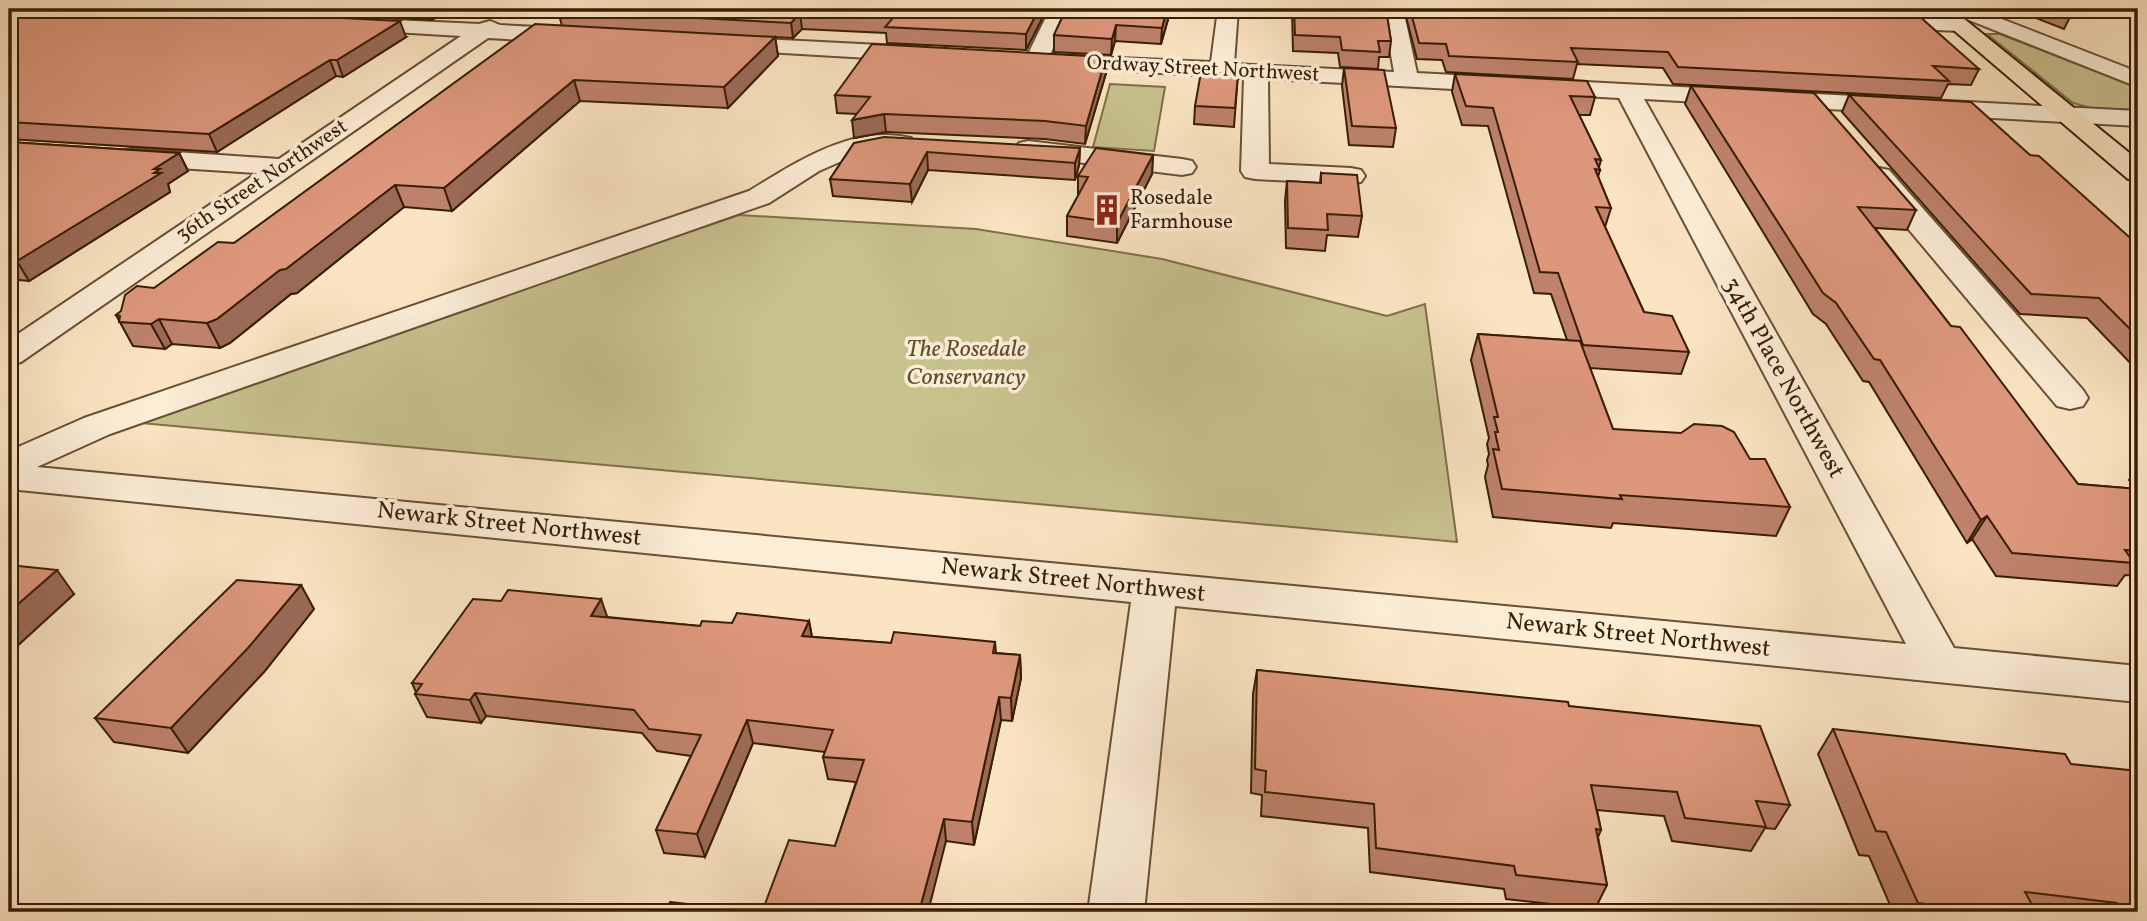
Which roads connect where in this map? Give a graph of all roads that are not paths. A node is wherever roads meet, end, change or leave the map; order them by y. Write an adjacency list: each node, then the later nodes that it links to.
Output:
1 (516, 9): 9 (street, 36th Street Northwest)
2 (1060, 9): 14 (street)
3 (1228, 9): 15 (street)
4 (1393, 9): 17 (street)
5 (1939, 9): 7 (main road)
6 (336, 16): 9 (street)
7 (1958, 17): 8 (street); 18 (street); 21 (main road)
8 (1848, 20)
9 (484, 31): 10 (street); 26 (street, 36th Street Northwest)
10 (591, 37)
11 (699, 42): 12 (street)
12 (941, 55)
13 (1009, 58): 14 (street, Ordway Street Northwest)
14 (1036, 60): 15 (street, Ordway Street Northwest)
15 (1222, 70): 16 (street, Ordway Street Northwest)
16 (1256, 71): 17 (street, Ordway Street Northwest); 29 (street)
17 (1407, 79): 19 (street, Ordway Street Northwest)
18 (2138, 80)
19 (1627, 91): 20 (street, Ordway Street Northwest); 35 (street, 34th Place Northwest)
20 (1814, 100): 21 (street, Ordway Street Northwest); 31 (street)
21 (2066, 114): 22 (street, Ordway Street Northwest); 28 (main road)
22 (2138, 118)
23 (926, 144): 32 (street)
24 (1005, 148): 27 (street)
25 (106, 155): 26 (street)
26 (284, 167): 30 (street, 36th Street Northwest)
27 (1182, 167)
28 (2138, 173)
29 (1351, 176)
30 (9, 355)
31 (2070, 398)
32 (9, 465)
33 (9, 477): 34 (street, Newark Street Northwest)
34 (1155, 589): 35 (street, Newark Street Northwest); 37 (street)
35 (1940, 665): 36 (street, Newark Street Northwest)
36 (2138, 684)
37 (1116, 912)

